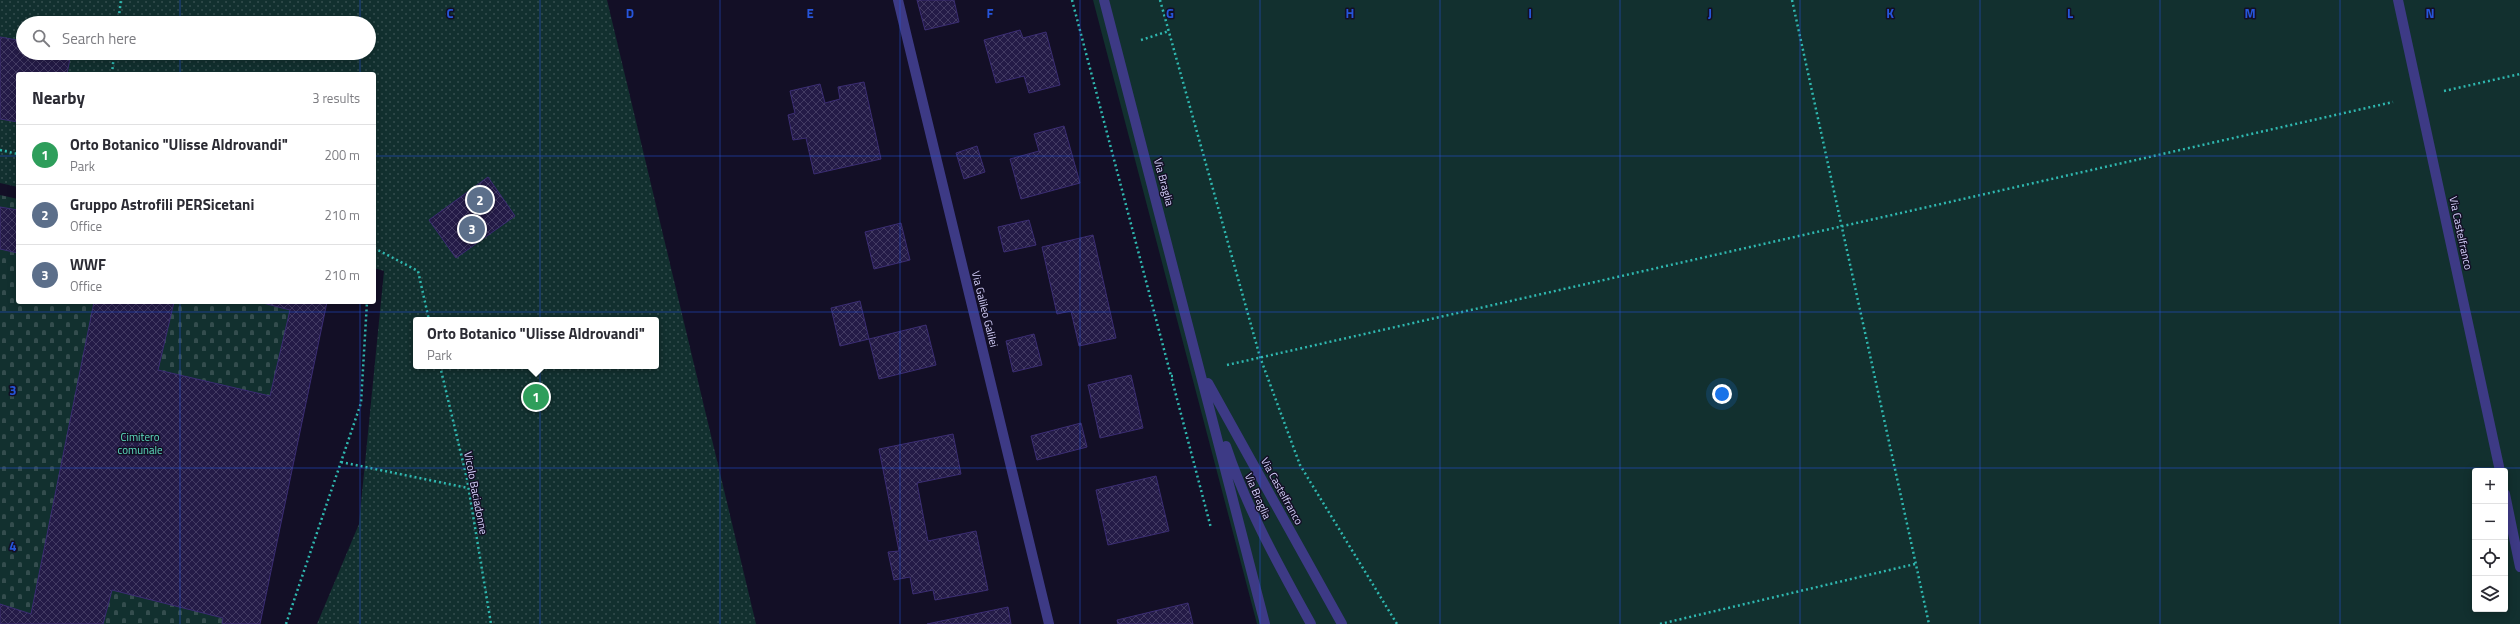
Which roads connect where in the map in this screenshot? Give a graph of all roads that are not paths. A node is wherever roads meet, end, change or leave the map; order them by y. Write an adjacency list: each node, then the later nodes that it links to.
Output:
1 (898, 0): 8 (street, Via Galileo Galilei)
2 (1104, 0): 4 (street, Via Braglia)
3 (2398, 0): 5 (street, Via Castelfranco)
4 (1201, 370): 9 (street, Via Braglia); 10 (street, Via Braglia); 11 (street, Via Castelfranco)
5 (2499, 468)
6 (2507, 504): 7 (street)
7 (2520, 567)
8 (1050, 624)
9 (1265, 624)
10 (1311, 624)
11 (1342, 624)

